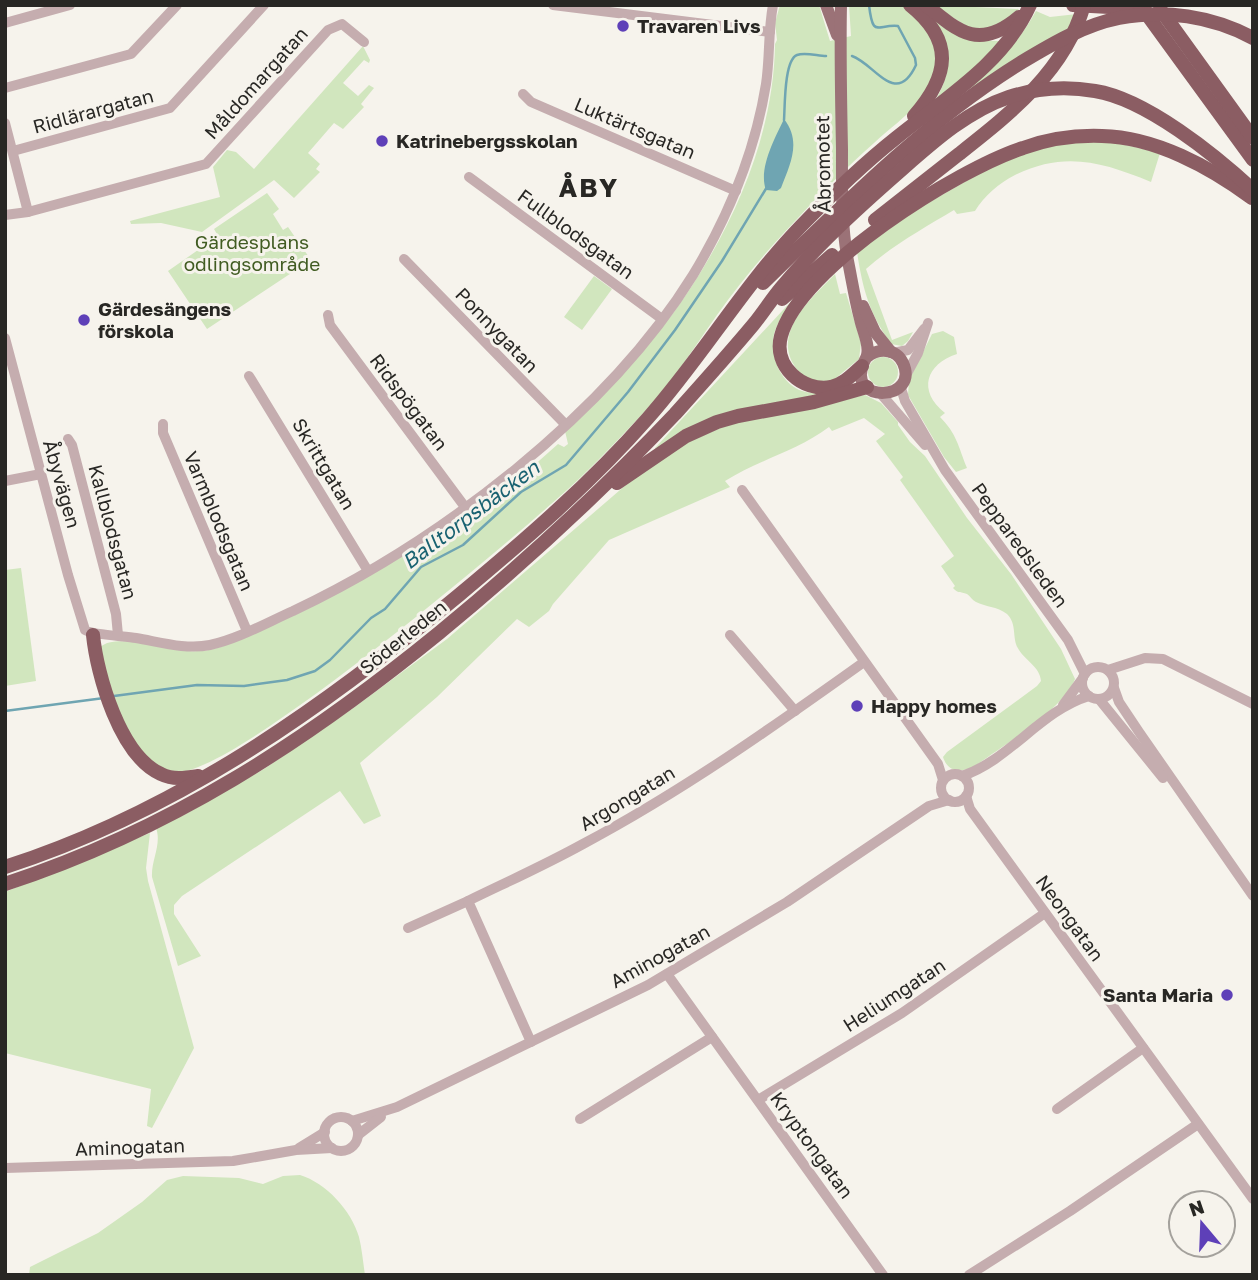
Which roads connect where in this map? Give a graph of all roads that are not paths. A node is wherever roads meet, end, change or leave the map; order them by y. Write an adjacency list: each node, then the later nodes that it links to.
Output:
1 (70, 5): 15 (street)
2 (177, 5): 22 (street)
3 (264, 5): 27 (street, Ridlärargatan)
4 (554, 5): 17 (street)
5 (773, 5): 17 (street)
6 (826, 5): 20 (main road, Åbromotet)
7 (841, 5): 20 (main road, Åbromotet)
8 (910, 5): 26 (highway)
9 (926, 5): 16 (highway)
10 (1073, 5): 14 (highway)
11 (1084, 5): 33 (highway)
12 (1140, 5): 21 (highway)
13 (1029, 8): 16 (highway)
14 (1158, 10): 18 (highway); 21 (highway); 41 (highway)
15 (5, 23)
16 (1018, 23): 26 (highway)
17 (770, 32): 31 (street)
18 (1253, 38)
19 (364, 42): 34 (street, Måldomargatan)
20 (840, 42): 38 (main road, Åbromotet)
21 (1177, 46): 25 (highway); 28 (highway)
22 (5, 88)
23 (523, 94): 31 (street, Luktärtsgatan)
24 (5, 123): 27 (street)
25 (1253, 138)
26 (891, 142): 41 (highway)
27 (13, 151): 34 (street)
28 (1253, 160)
29 (469, 177): 40 (street, Fullblodsgatan)
30 (1253, 190): 42 (highway)
31 (736, 191): 40 (street)
32 (1253, 199): 36 (highway)
33 (891, 207): 36 (highway); 42 (highway)
34 (28, 212): 35 (street, Måldomargatan)
35 (5, 215)
36 (879, 227): 45 (highway)
37 (404, 259): 51 (street, Ponnygatan)
38 (852, 284): 44 (main road, Åbromotet); 45 (main road, Åbromotet)
39 (328, 315): 57 (street, Ridspögatan)
40 (662, 319): 51 (street)
41 (726, 319): 76 (highway, Söderleden)
42 (755, 323): 58 (highway, Söderleden)
43 (5, 338): 54 (street, Åbyvägen)
44 (892, 353): 45 (main road); 47 (main road, Åbromotet); 47 (street)
45 (864, 362): 48 (main road, Åbromotet)
46 (249, 376): 59 (street, Skrittgatan)
47 (902, 382): 49 (main road); 53 (street, Pepparedsleden)
48 (867, 387): 49 (main road); 58 (highway)
49 (881, 394): 53 (street, Pepparedsleden)
50 (163, 424): 60 (street, Varmblodsgatan)
51 (565, 424): 57 (street)
52 (68, 439): 62 (street, Kallblodsgatan)
53 (945, 470): 64 (street, Pepparedsleden)
54 (41, 474): 55 (street); 61 (street, Åbyvägen)
55 (5, 481)
56 (741, 490): 65 (street)
57 (466, 508): 59 (street)
58 (582, 509): 83 (highway, Söderleden)
59 (368, 571): 60 (street)
60 (247, 631): 62 (street)
61 (93, 635): 62 (street); 76 (highway)
62 (118, 635)
63 (730, 635): 72 (street)
64 (1068, 640): 67 (street, Pepparedsleden); 68 (street)
65 (864, 662): 72 (street, Argongatan); 74 (street)
66 (1127, 665): 67 (street); 69 (street); 71 (street)
67 (1103, 668): 68 (street); 69 (street)
68 (1082, 679): 70 (street); 73 (street)
69 (1114, 685): 70 (street); 81 (street)
70 (1097, 700): 73 (street); 73 (street); 81 (street)
71 (1253, 704)
72 (795, 711): 85 (street, Argongatan)
73 (1058, 711): 75 (street)
74 (938, 764): 77 (street); 78 (street)
75 (982, 768): 77 (street); 79 (street)
76 (210, 775): 82 (highway, Söderleden)
77 (958, 775): 78 (street); 79 (street)
78 (942, 784): 79 (street); 80 (street, Aminogatan)
79 (960, 796): 80 (street, Aminogatan); 86 (street, Neongatan)
80 (929, 807): 88 (street, Aminogatan)
81 (1209, 836): 84 (street)
82 (5, 867)
83 (5, 884)
84 (1253, 896)
85 (468, 901): 87 (street, Argongatan); 90 (street)
86 (1045, 914): 91 (street, Neongatan); 92 (street, Heliumgatan)
87 (408, 928)
88 (667, 974): 89 (street, Kryptongatan); 90 (street, Aminogatan)
89 (712, 1037): 92 (street, Kryptongatan); 95 (street)
90 (531, 1042): 93 (street, Aminogatan)
91 (1143, 1048): 94 (street); 97 (street, Neongatan)
92 (758, 1100): 104 (street, Kryptongatan)
93 (393, 1109): 96 (street, Aminogatan); 99 (street, Aminogatan)
94 (1057, 1109)
95 (580, 1119)
96 (352, 1121): 98 (street, Aminogatan); 99 (street)
97 (1198, 1124): 103 (street, Neongatan); 105 (street)
98 (324, 1132): 100 (street); 101 (street, Aminogatan)
99 (358, 1135): 100 (street, Aminogatan)
100 (331, 1148): 101 (street, Aminogatan)
101 (296, 1150): 102 (street, Aminogatan)
102 (5, 1168)
103 (1253, 1199)
104 (883, 1275)
105 (969, 1275)

